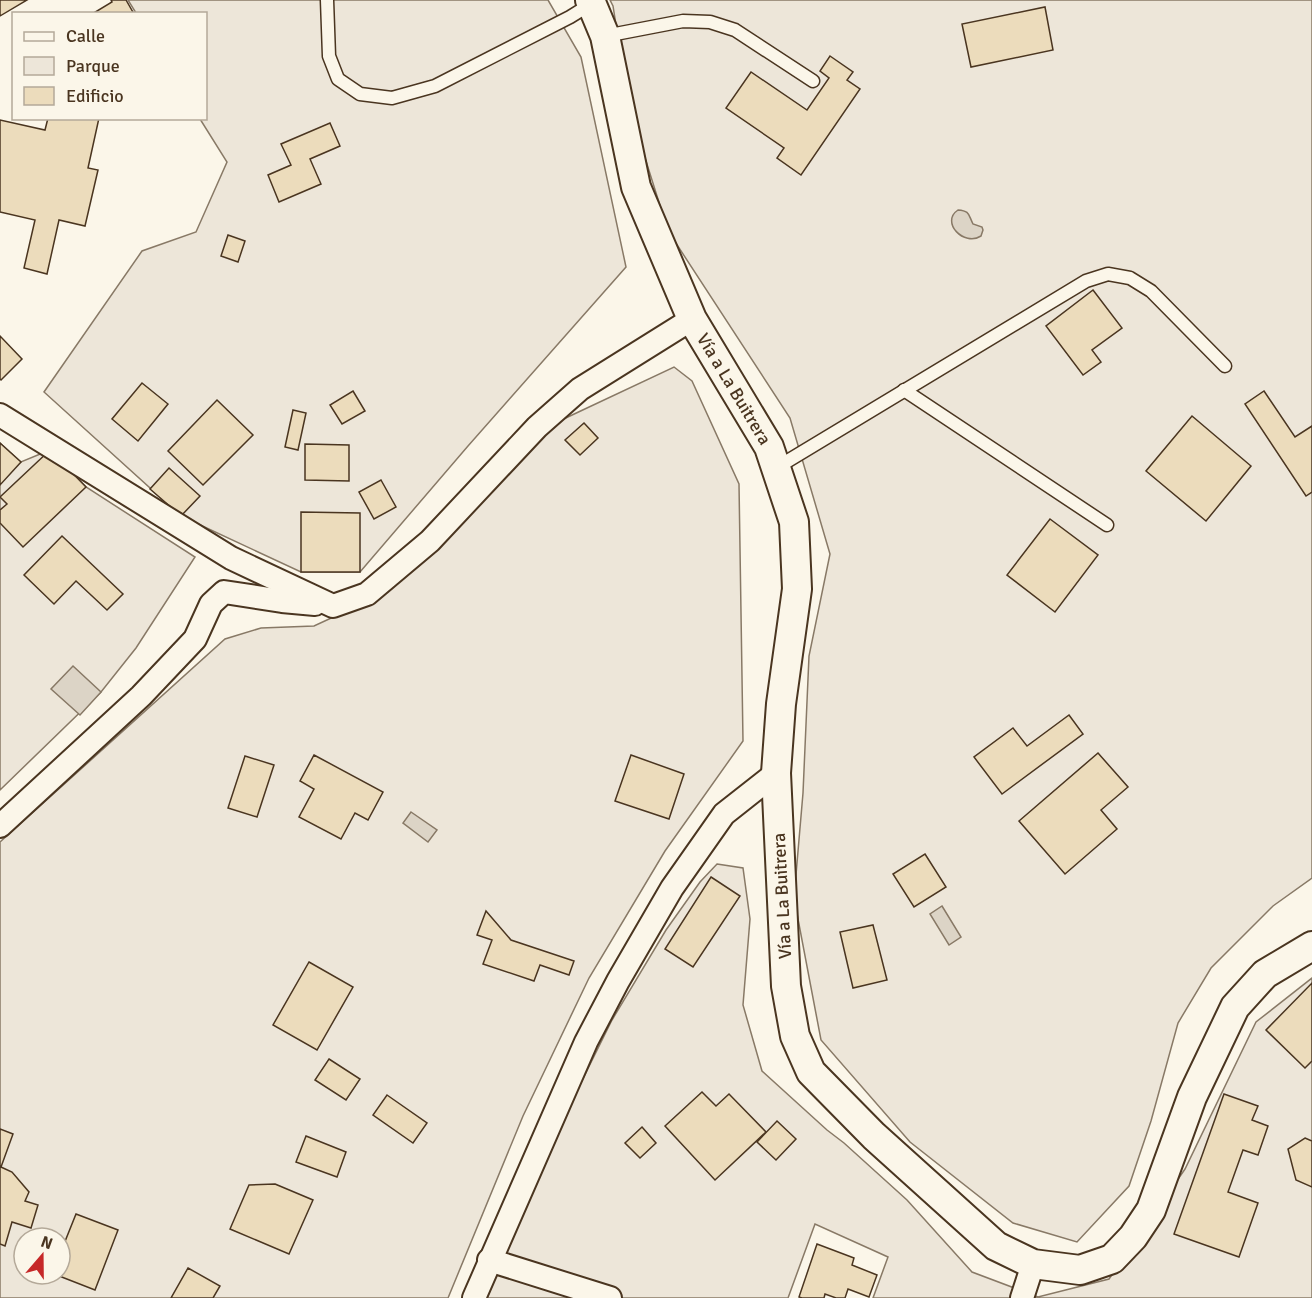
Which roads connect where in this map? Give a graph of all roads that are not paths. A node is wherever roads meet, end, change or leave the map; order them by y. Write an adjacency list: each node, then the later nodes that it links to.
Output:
1 (327, 0): 2 (lane)
2 (591, 2): 3 (street, Vía a La Buitrera)
3 (604, 36): 4 (lane); 5 (street, Vía a La Buitrera)
4 (813, 81)
5 (692, 319): 9 (street, Vía a La Buitrera); 11 (street)
6 (1225, 366): 7 (lane)
7 (904, 390): 9 (lane); 10 (lane)
8 (0, 415): 11 (street)
9 (776, 468): 12 (street, Vía a La Buitrera)
10 (1107, 525)
11 (333, 606): 13 (street)
12 (776, 773): 15 (street); 16 (street, Vía a La Buitrera)
13 (0, 826)
14 (1312, 946): 16 (street, Vía a La Buitrera)
15 (489, 1260): 17 (street); 18 (street)
16 (1033, 1264): 19 (street)
17 (474, 1298)
18 (610, 1298)
19 (1022, 1298)

